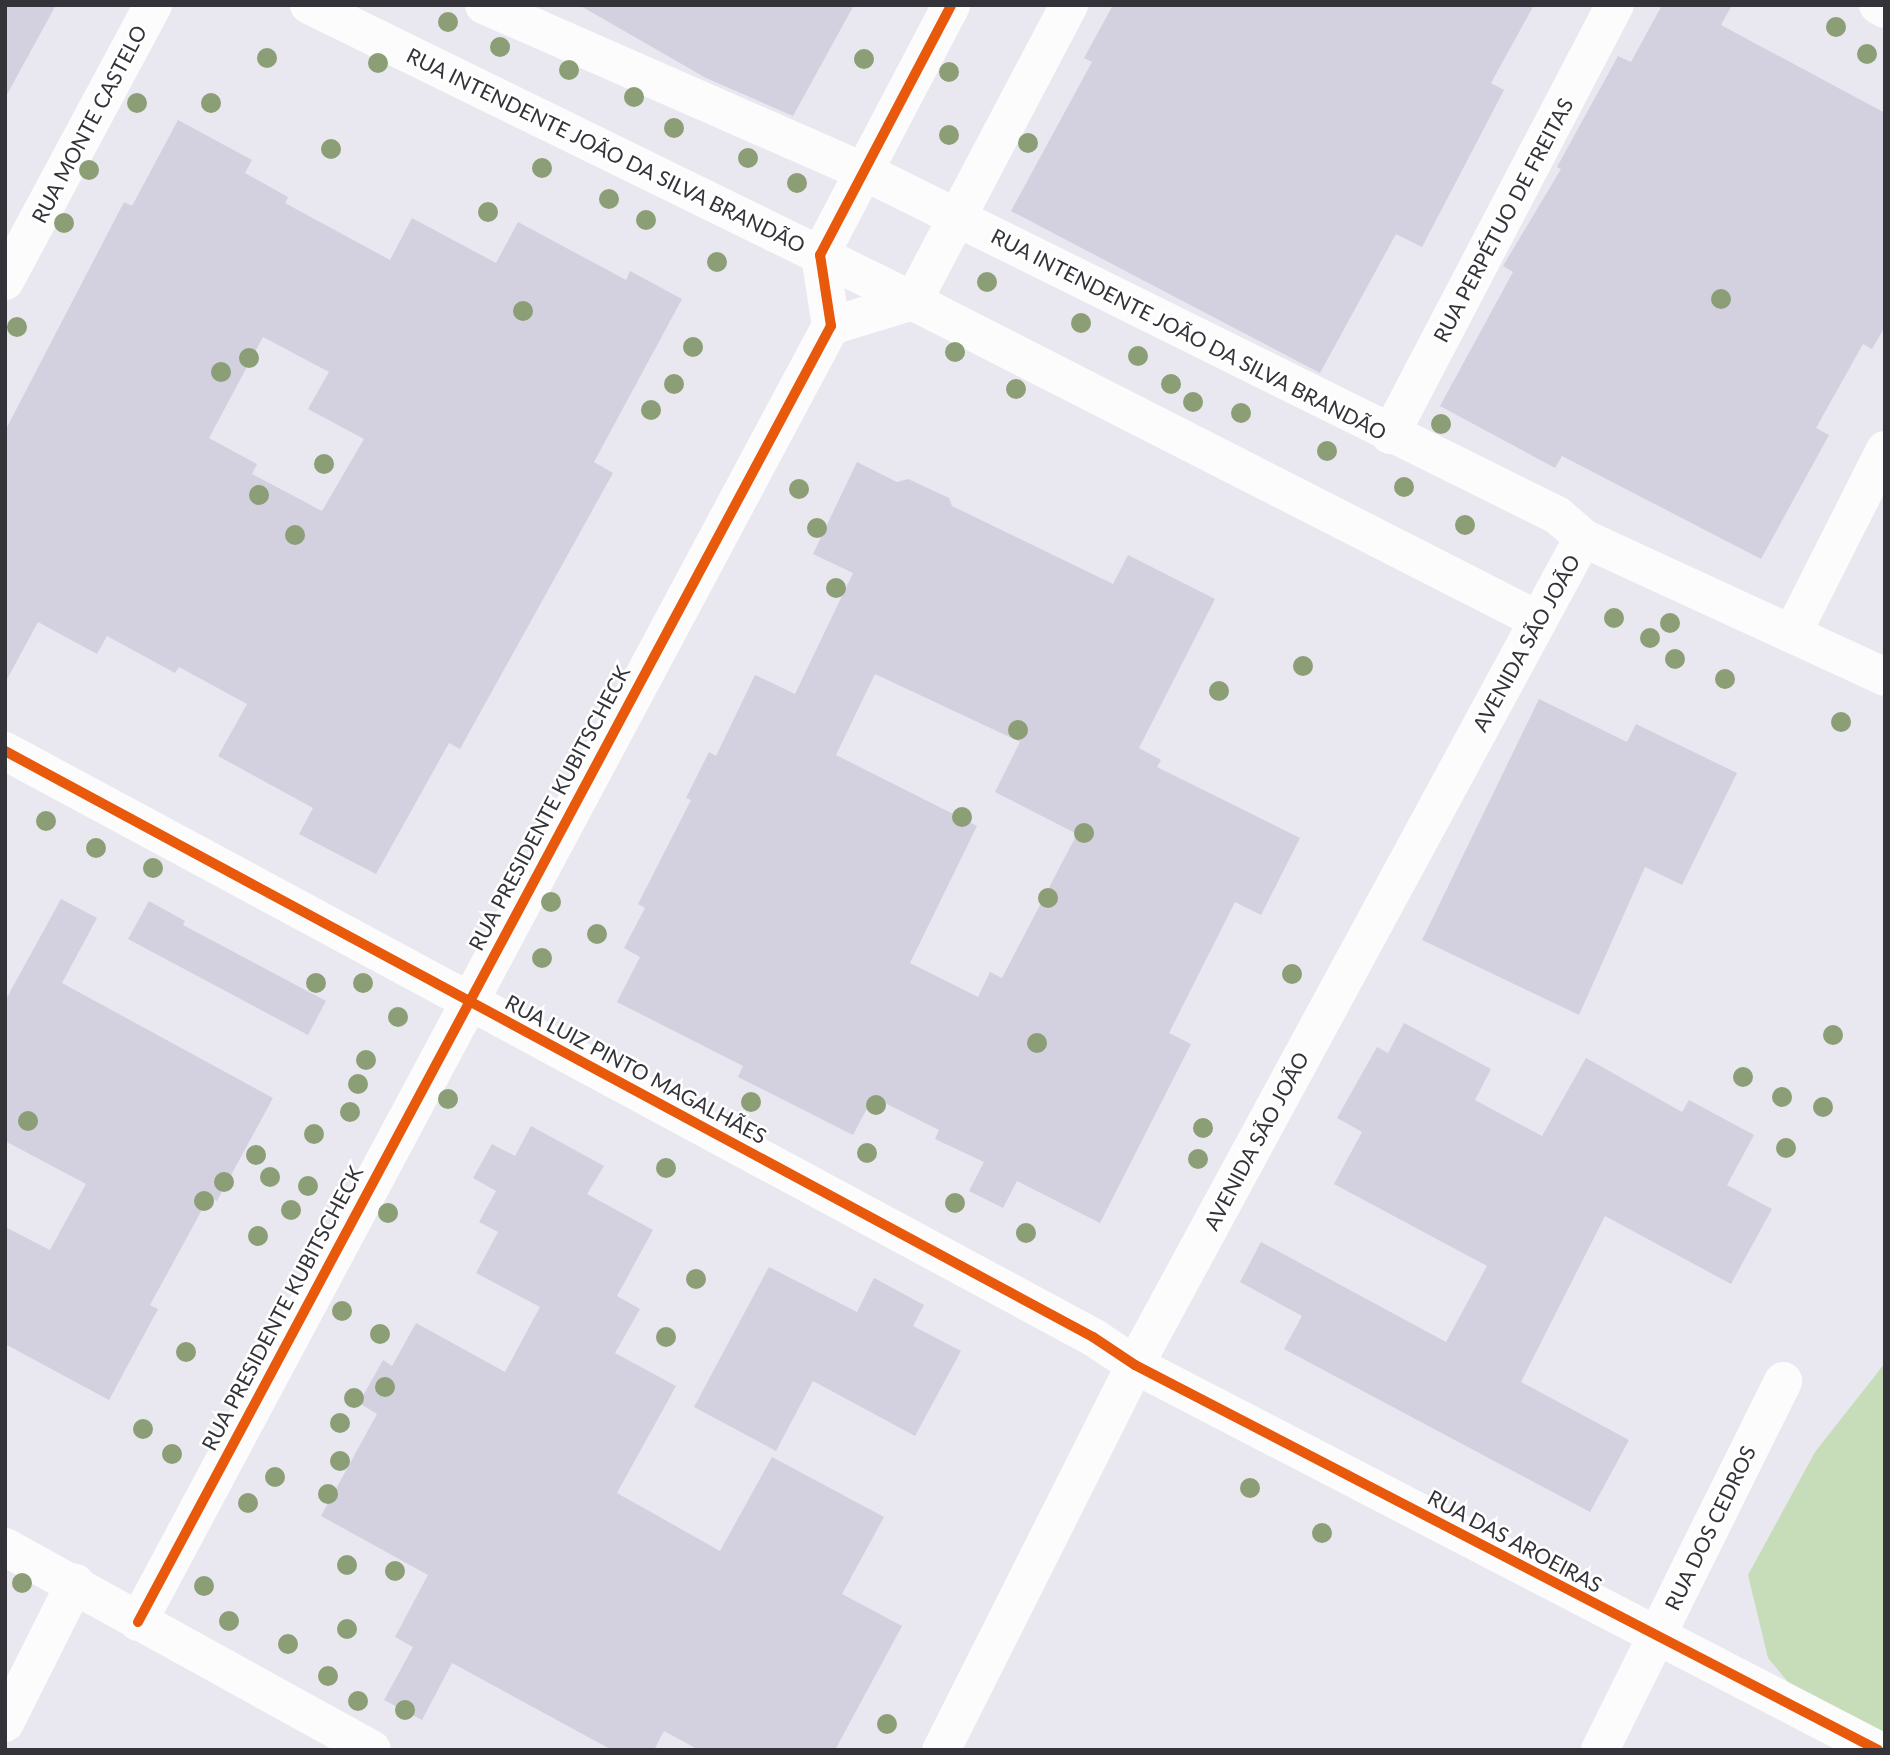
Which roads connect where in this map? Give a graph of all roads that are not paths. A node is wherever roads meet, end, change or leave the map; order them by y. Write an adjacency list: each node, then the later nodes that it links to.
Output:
1 (153, 5): 12 (street, RUA MONTE CASTELO)
2 (309, 5): 11 (street, RUA INTENDENTE JOÃO DA SILVA BRANDÃO)
3 (484, 5): 9 (street, RUA INTENDENTE JOÃO DA SILVA BRANDÃO)
4 (951, 5): 9 (street)
5 (1069, 5): 10 (street)
6 (1615, 5): 15 (street, RUA PERPÉTUO DE FREITAS)
7 (1878, 5): 8 (street)
8 (1885, 9)
9 (863, 171): 10 (street, RUA INTENDENTE JOÃO DA SILVA BRANDÃO); 11 (street)
10 (956, 218): 13 (street); 15 (street, RUA INTENDENTE JOÃO DA SILVA BRANDÃO)
11 (820, 255): 13 (street, RUA INTENDENTE JOÃO DA SILVA BRANDÃO); 14 (street)
12 (5, 281)
13 (913, 301): 14 (street); 18 (street, RUA INTENDENTE JOÃO DA SILVA BRANDÃO)
14 (831, 326): 22 (street, RUA PRESIDENTE KUBITSCHECK)
15 (1390, 435): 17 (street, RUA INTENDENTE JOÃO DA SILVA BRANDÃO)
16 (1885, 450): 19 (street)
17 (1583, 538): 18 (street, AVENIDA SÃO JOÃO); 19 (street, RUA INTENDENTE JOÃO DA SILVA BRANDÃO)
18 (1538, 620): 23 (street, AVENIDA SÃO JOÃO)
19 (1794, 632): 20 (street, RUA INTENDENTE JOÃO DA SILVA BRANDÃO)
20 (1885, 677)
21 (5, 751): 22 (street, RUA LUIZ PINTO MAGALHÃES)
22 (467, 999): 23 (street, RUA LUIZ PINTO MAGALHÃES); 27 (street, RUA PRESIDENTE KUBITSCHECK)
23 (1135, 1365): 28 (street, RUA DAS AROEIRAS); 31 (street, AVENIDA SÃO JOÃO)
24 (1783, 1381): 28 (street, RUA DOS CEDROS)
25 (5, 1548): 26 (street)
26 (75, 1583): 27 (street); 29 (street)
27 (138, 1622): 30 (street)
28 (1656, 1636): 32 (street, RUA DOS CEDROS); 33 (street, RUA DAS AROEIRAS)
29 (5, 1723)
30 (372, 1750)
31 (941, 1750)
32 (1600, 1750)
33 (1878, 1750)

